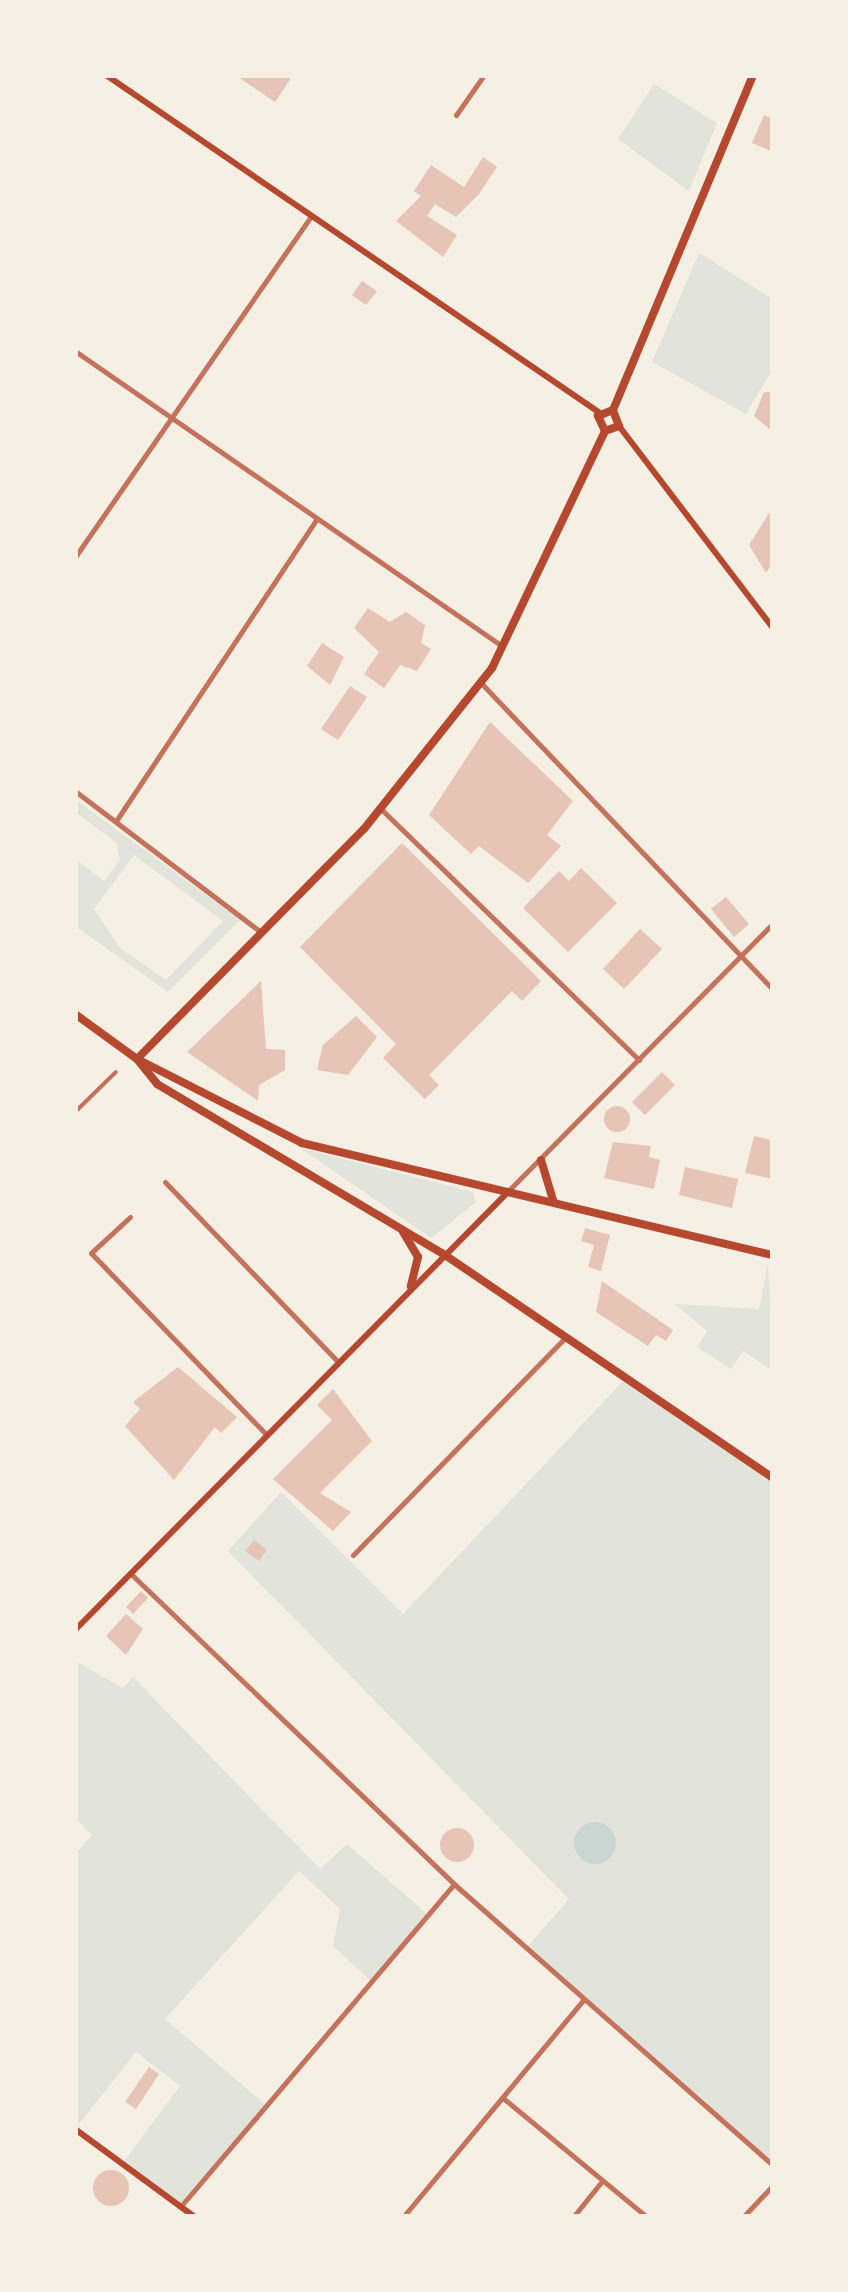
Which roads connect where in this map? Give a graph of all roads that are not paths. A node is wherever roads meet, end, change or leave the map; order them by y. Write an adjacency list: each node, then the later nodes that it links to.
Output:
1 (106, 75): 5 (main road)
2 (484, 75): 4 (street)
3 (753, 75): 7 (main road)
4 (456, 115)
5 (310, 216): 8 (main road); 9 (street)
6 (75, 351): 9 (street)
7 (613, 410): 8 (main road); 10 (main road)
8 (600, 413): 11 (main road)
9 (170, 419): 12 (street); 13 (street)
10 (619, 426): 11 (main road); 14 (main road)
11 (605, 431): 16 (main road)
12 (316, 519): 16 (street); 20 (street)
13 (75, 557)
14 (770, 616): 15 (main road)
15 (773, 628)
16 (504, 647): 17 (main road)
17 (482, 684): 19 (main road); 23 (street)
18 (75, 791): 20 (street)
19 (381, 809): 22 (main road); 27 (street)
20 (116, 822): 22 (street)
21 (773, 923): 23 (street)
22 (261, 932): 26 (main road)
23 (739, 958): 24 (street); 27 (street)
24 (773, 990)
25 (75, 1014): 26 (main road)
26 (137, 1059): 32 (main road); 35 (main road)
27 (638, 1060): 30 (street)
28 (116, 1072): 29 (street)
29 (75, 1112)
30 (540, 1160): 32 (street); 33 (main road)
31 (165, 1182): 40 (street)
32 (508, 1192): 33 (main road); 36 (main road)
33 (556, 1204): 37 (main road)
34 (130, 1217): 41 (street)
35 (397, 1225): 36 (main road); 38 (main road)
36 (442, 1253): 38 (main road); 39 (main road)
37 (773, 1255)
38 (410, 1286): 40 (main road)
39 (566, 1337): 42 (main road); 43 (street)
40 (337, 1361): 41 (main road)
41 (266, 1434): 44 (main road)
42 (773, 1478)
43 (353, 1555)
44 (131, 1574): 45 (main road); 46 (street)
45 (75, 1630)
46 (454, 1884): 47 (street); 53 (street)
47 (584, 2000): 48 (street); 50 (street)
48 (502, 2097): 51 (street); 55 (street)
49 (75, 2130): 53 (main road)
50 (773, 2166)
51 (602, 2181): 56 (street); 57 (street)
52 (773, 2185): 58 (street)
53 (180, 2206): 54 (main road)
54 (194, 2217)
55 (403, 2217)
56 (572, 2217)
57 (647, 2217)
58 (743, 2217)

